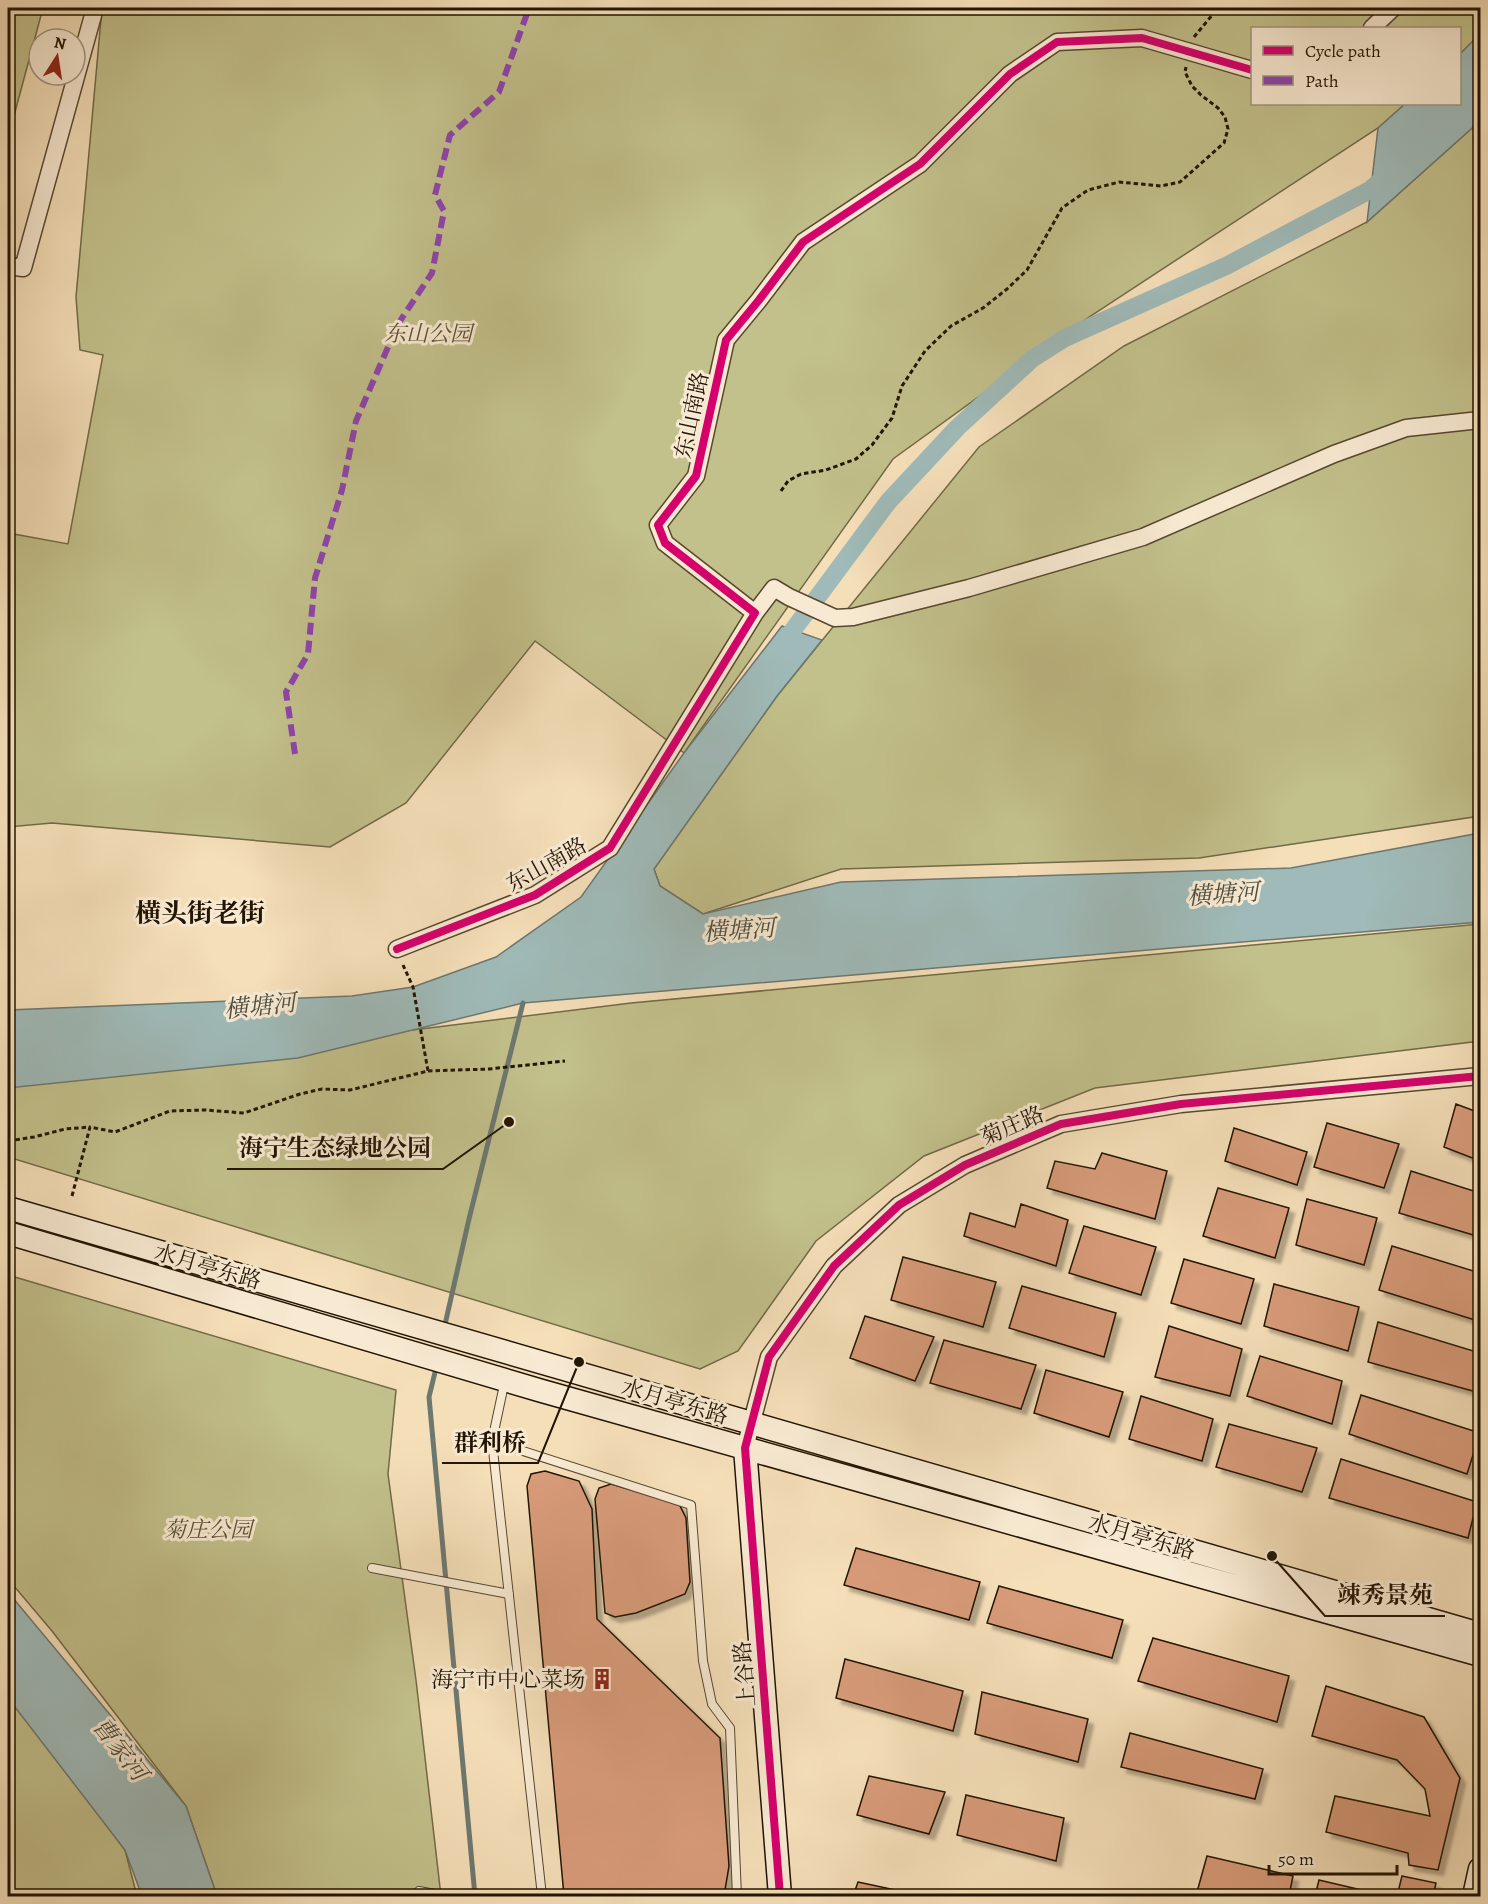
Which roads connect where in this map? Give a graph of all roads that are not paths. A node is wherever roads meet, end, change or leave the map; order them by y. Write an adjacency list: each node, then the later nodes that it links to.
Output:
1 (95, 8): 5 (street)
2 (1393, 8): 3 (street)
3 (1373, 27)
4 (1251, 70): 7 (street, 东山南路)
5 (8, 266)
6 (1480, 420): 7 (street)
7 (755, 613): 8 (street, 东山南路)
8 (397, 948)
9 (1480, 1076): 13 (street, 菊庄路)
10 (8, 1208): 13 (main road, 水月亭东路)
11 (8, 1233): 12 (main road, 水月亭东路)
12 (505, 1380): 14 (lane); 15 (main road, 水月亭东路)
13 (752, 1423): 15 (street, 菊庄路); 18 (main road, 水月亭东路)
14 (492, 1441): 17 (lane); 24 (lane)
15 (745, 1448): 19 (main road, 水月亭东路); 25 (main road, 上谷路)
16 (372, 1568): 17 (lane)
17 (509, 1594): 23 (lane)
18 (1480, 1634)
19 (1480, 1655)
20 (1480, 1869): 26 (main road)
21 (419, 1891): 22 (lane)
22 (445, 1896)
23 (542, 1896)
24 (737, 1896)
25 (780, 1896)
26 (1474, 1896)

